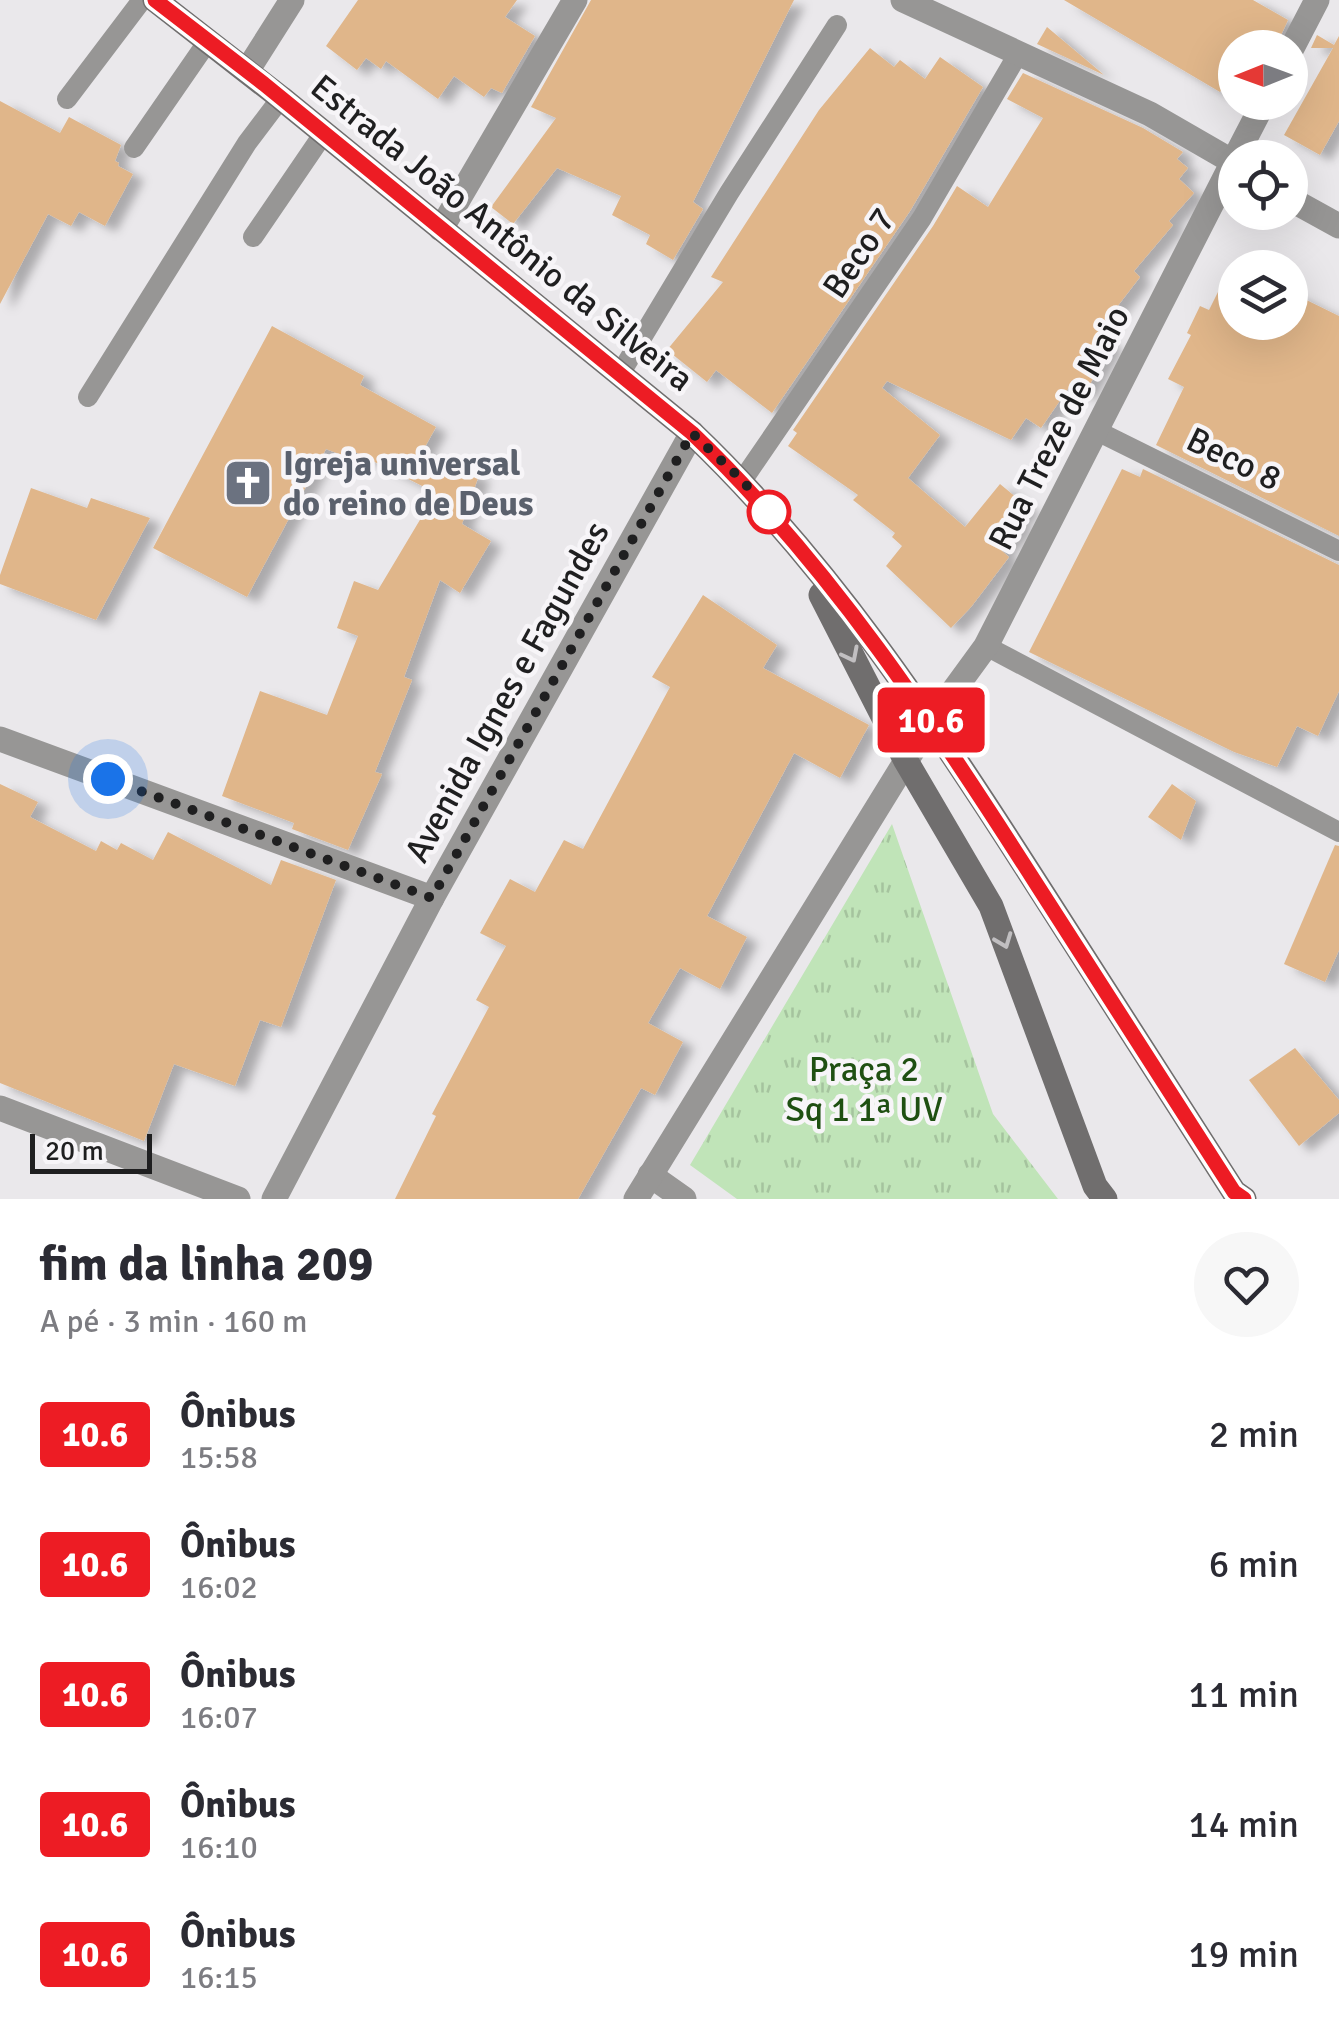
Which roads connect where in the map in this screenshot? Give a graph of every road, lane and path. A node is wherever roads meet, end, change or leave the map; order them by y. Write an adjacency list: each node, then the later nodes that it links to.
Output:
1 (142, 0): 13 (lane)
2 (155, 0): 9 (main road, Estrada João Antônio da Silveira)
3 (292, 0): 11 (street)
4 (574, 0): 20 (street)
5 (903, 0): 10 (street)
6 (1316, 0): 8 (street)
7 (838, 25): 22 (lane)
8 (1301, 30)
9 (208, 40): 11 (main road, Estrada João Antônio da Silveira); 15 (lane)
10 (1018, 54): 16 (street); 26 (lane, Beco 7)
11 (247, 70): 12 (main road, Estrada João Antônio da Silveira)
12 (281, 98): 14 (main road, Estrada João Antônio da Silveira); 23 (lane)
13 (67, 99)
14 (324, 133): 20 (main road, Estrada João Antônio da Silveira); 21 (lane)
15 (134, 148)
16 (1218, 151)
17 (1218, 193): 24 (street, Rua Treze de Maio)
18 (1308, 208): 19 (street)
19 (1339, 226)
20 (441, 229): 22 (main road, Estrada João Antônio da Silveira)
21 (253, 237)
22 (620, 374): 25 (main road, Estrada João Antônio da Silveira)
23 (88, 397)
24 (1097, 431): 28 (lane, Beco 8); 29 (street, Rua Treze de Maio)
25 (692, 433): 26 (main road, Estrada João Antônio da Silveira); 34 (street, Avenida Ignes e Fagundes)
26 (742, 480): 27 (main road, Estrada João Antônio da Silveira)
27 (791, 538): 30 (main road, Estrada João Antônio da Silveira); 32 (main road, Estrada João Antônio da Silveira, one-way to 32)
28 (1339, 551)
29 (986, 646): 30 (street, Rua Treze de Maio); 33 (lane)
30 (932, 720): 32 (street, Rua Treze de Maio); 42 (main road, Estrada João Antônio da Silveira)
31 (0, 739): 34 (street)
32 (906, 761): 36 (street, Rua Treze de Maio); 41 (main road, Estrada João Antônio da Silveira, one-way to 41)
33 (1339, 832)
34 (432, 898): 38 (street, Avenida Ignes e Fagundes)
35 (0, 1108): 37 (street)
36 (650, 1175): 39 (street, Rua Treze de Maio); 40 (street)
37 (238, 1199)
38 (274, 1199)
39 (636, 1199)
40 (684, 1199)
41 (1105, 1199)
42 (1244, 1199)

